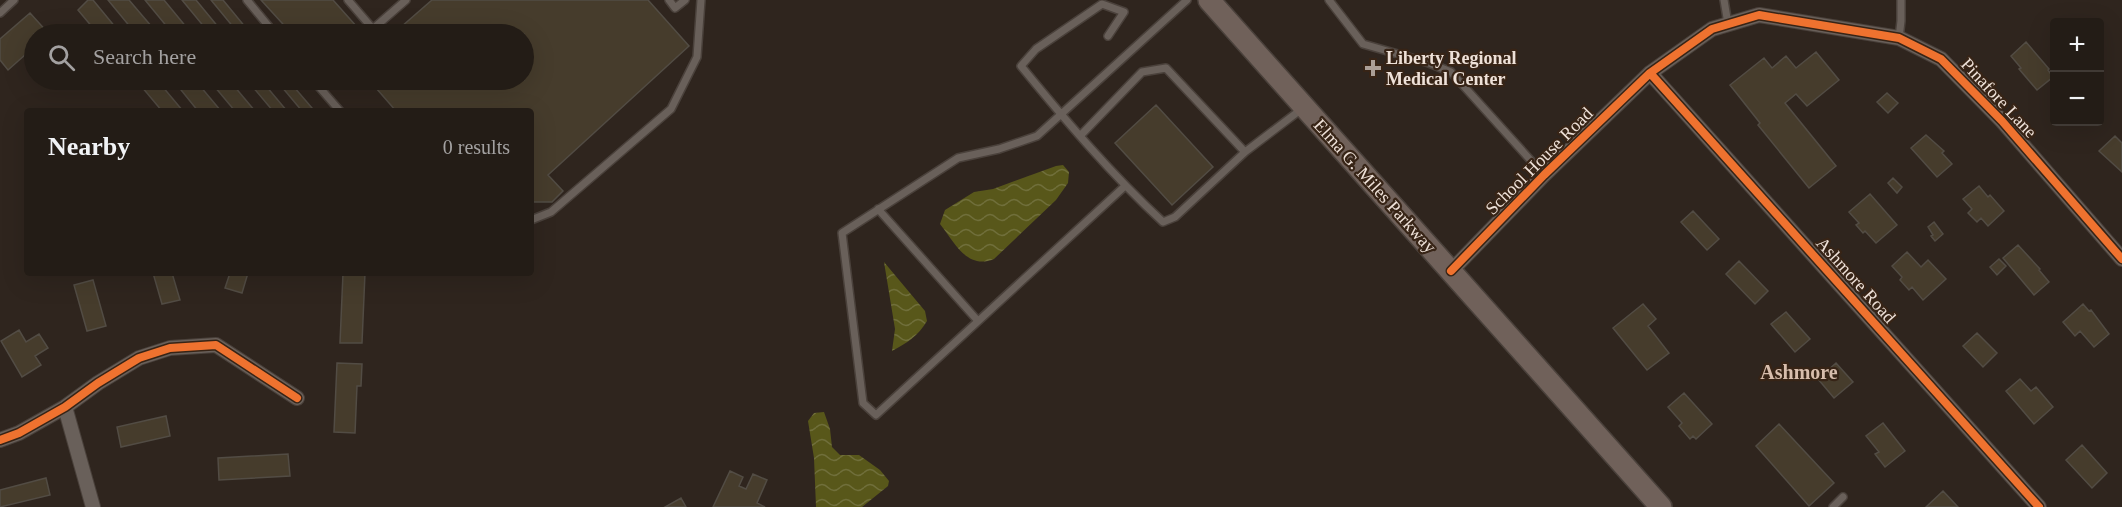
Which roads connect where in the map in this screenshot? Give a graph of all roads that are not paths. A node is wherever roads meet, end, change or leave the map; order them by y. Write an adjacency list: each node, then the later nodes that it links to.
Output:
1 (14, 0): 13 (lane)
2 (247, 0): 14 (lane)
3 (348, 0): 15 (lane)
4 (406, 0): 16 (lane)
5 (669, 0): 6 (lane)
6 (685, 0)
7 (701, 0): 30 (lane)
8 (1187, 0): 24 (lane)
9 (1209, 0): 22 (main road, Elma G. Miles Parkway)
10 (1329, 0): 27 (lane)
11 (1724, 0): 17 (lane)
12 (1901, 0): 19 (lane)
13 (0, 13)
14 (267, 24)
15 (364, 24)
16 (379, 24)
17 (1728, 24): 19 (street, Pinafore Lane); 20 (street, Pinafore Lane)
18 (1108, 36): 24 (lane)
19 (1899, 38): 31 (street, Pinafore Lane)
20 (1650, 73): 27 (street, School House Road); 41 (street, Ashmore Road)
21 (322, 90): 23 (lane)
22 (1304, 107): 26 (lane); 32 (main road, Elma G. Miles Parkway)
23 (337, 108)
24 (1061, 115): 25 (lane); 29 (lane)
25 (1080, 136): 26 (lane); 28 (lane)
26 (1245, 152): 28 (lane)
27 (1544, 175): 32 (street, School House Road)
28 (1125, 186): 33 (lane)
29 (878, 209): 33 (lane); 33 (lane)
30 (534, 219)
31 (2122, 259)
32 (1451, 271): 39 (main road, Elma G. Miles Parkway)
33 (978, 321)
34 (297, 398): 35 (street)
35 (65, 407): 36 (street); 38 (street)
36 (0, 440)
37 (1843, 497): 40 (lane)
38 (93, 507)
39 (1661, 507)
40 (1833, 507)
41 (2039, 507)

